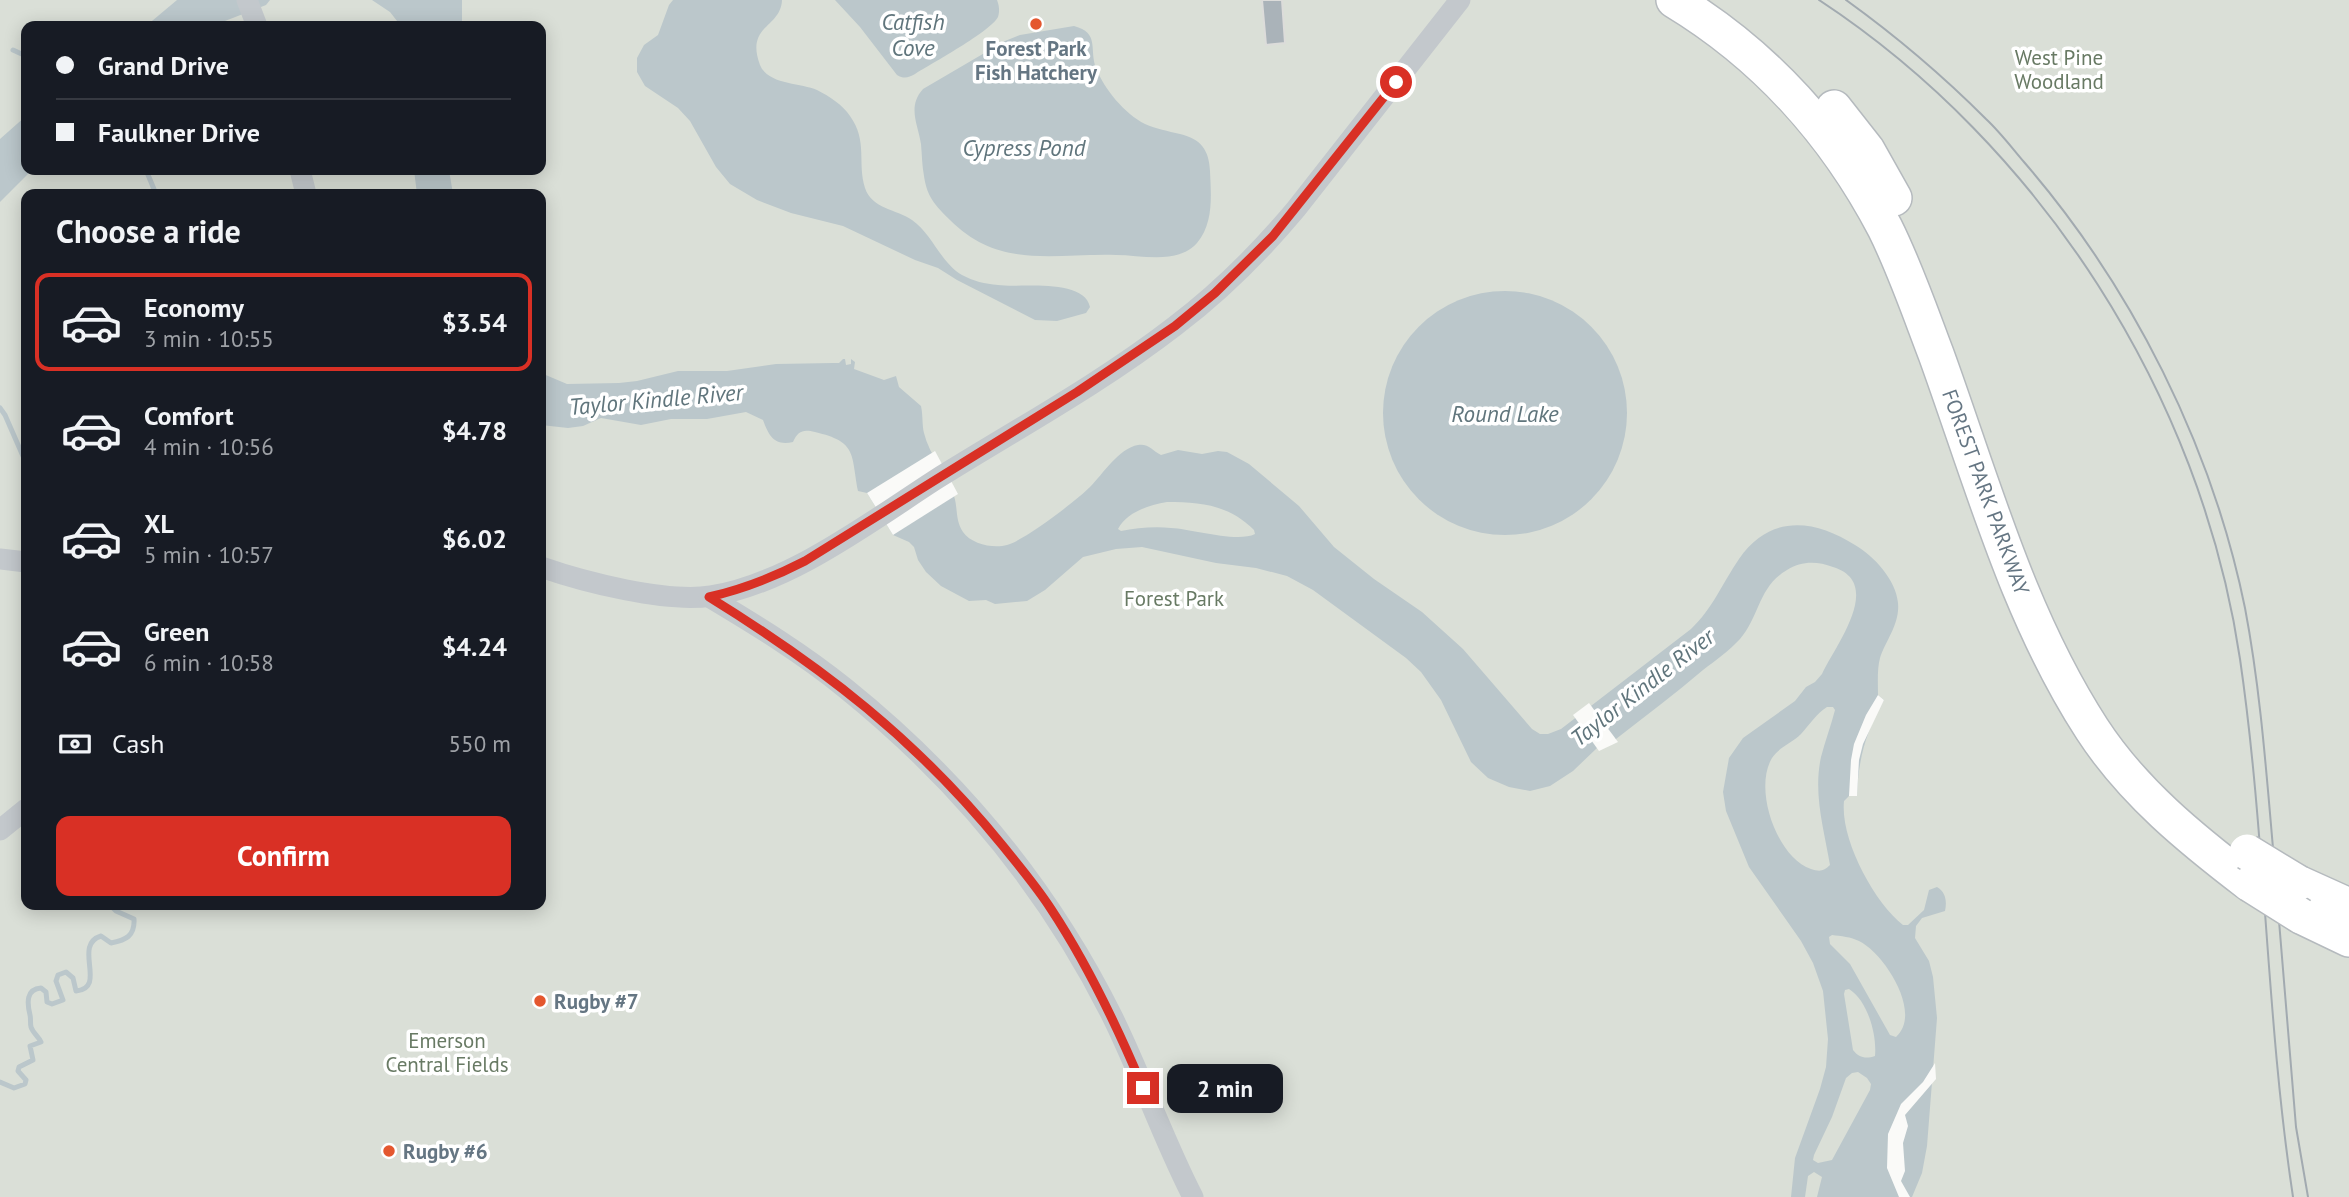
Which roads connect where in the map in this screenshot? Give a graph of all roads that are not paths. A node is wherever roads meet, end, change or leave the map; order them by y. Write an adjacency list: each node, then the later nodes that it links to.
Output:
1 (1460, 0): 7 (street)
2 (1674, 0): 10 (main road, FOREST PARK PARKWAY)
3 (1715, 0): 10 (main road, FOREST PARK PARKWAY)
4 (0, 559): 5 (street)
5 (21, 561)
6 (546, 569): 7 (street)
7 (709, 597): 14 (street)
8 (21, 813): 9 (street)
9 (0, 830)
10 (2249, 868): 11 (main road, FOREST PARK PARKWAY, bridge)
11 (2300, 899): 12 (main road, FOREST PARK PARKWAY); 13 (main road, FOREST PARK PARKWAY)
12 (2349, 906)
13 (2349, 939)
14 (1193, 1197)

